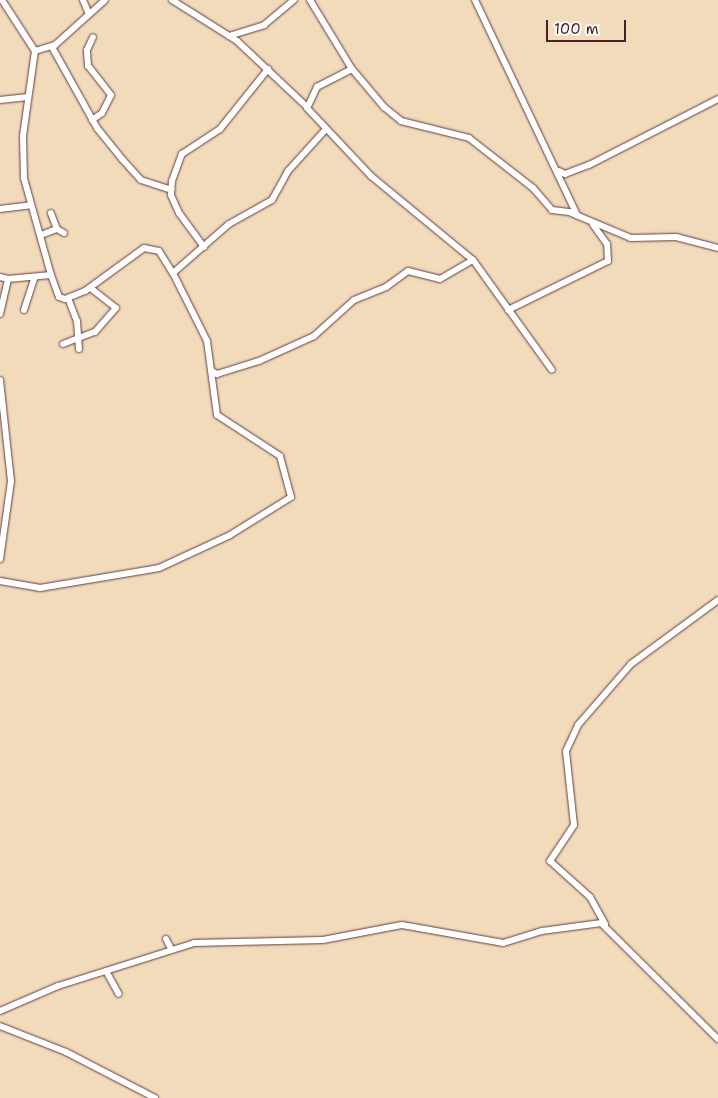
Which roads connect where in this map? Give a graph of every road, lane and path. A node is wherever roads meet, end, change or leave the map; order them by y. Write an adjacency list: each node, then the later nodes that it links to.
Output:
1 (2, 0): 12 (street)
2 (83, 0): 8 (street)
3 (105, 0): 8 (street)
4 (172, 0): 9 (street)
5 (294, 0): 9 (street)
6 (310, 0): 14 (street)
7 (475, 0): 21 (street)
8 (88, 12): 11 (street)
9 (230, 36): 13 (street)
10 (93, 38): 19 (street)
11 (52, 47): 12 (street); 19 (street)
12 (35, 51): 15 (street)
13 (268, 69): 18 (street); 22 (street)
14 (352, 69): 18 (street); 26 (street)
15 (28, 97): 17 (street); 23 (street)
16 (718, 99): 21 (street)
17 (0, 100)
18 (306, 106): 20 (street)
19 (92, 120): 22 (street)
20 (325, 130): 31 (street); 33 (street)
21 (559, 171): 26 (street)
22 (170, 190): 31 (street)
23 (31, 204): 24 (street); 30 (street)
24 (0, 209)
25 (51, 213): 28 (street)
26 (578, 216): 27 (street)
27 (590, 223): 32 (street); 42 (street)
28 (56, 229): 29 (street); 30 (street)
29 (64, 233)
30 (41, 235): 35 (street)
31 (204, 247): 34 (street)
32 (718, 248)
33 (473, 260): 42 (street); 47 (street)
34 (173, 273): 39 (street); 47 (street)
35 (51, 275): 38 (street); 40 (street)
36 (0, 278): 37 (street)
37 (8, 279): 38 (street); 43 (street)
38 (34, 280): 41 (street)
39 (90, 288): 40 (street); 44 (street)
40 (68, 298): 44 (street)
41 (24, 310)
42 (508, 310): 48 (street)
43 (0, 314)
44 (78, 340): 45 (street); 46 (street)
45 (62, 344)
46 (79, 349)
47 (212, 370): 51 (street)
48 (552, 370)
49 (0, 380): 50 (street)
50 (0, 559)
51 (0, 581)
52 (718, 600): 53 (street)
53 (605, 924): 55 (street); 60 (street)
54 (166, 939): 55 (street)
55 (172, 949): 56 (street)
56 (106, 971): 57 (street); 58 (street)
57 (119, 994)
58 (0, 1011)
59 (0, 1026): 61 (street)
60 (718, 1039)
61 (155, 1098)

